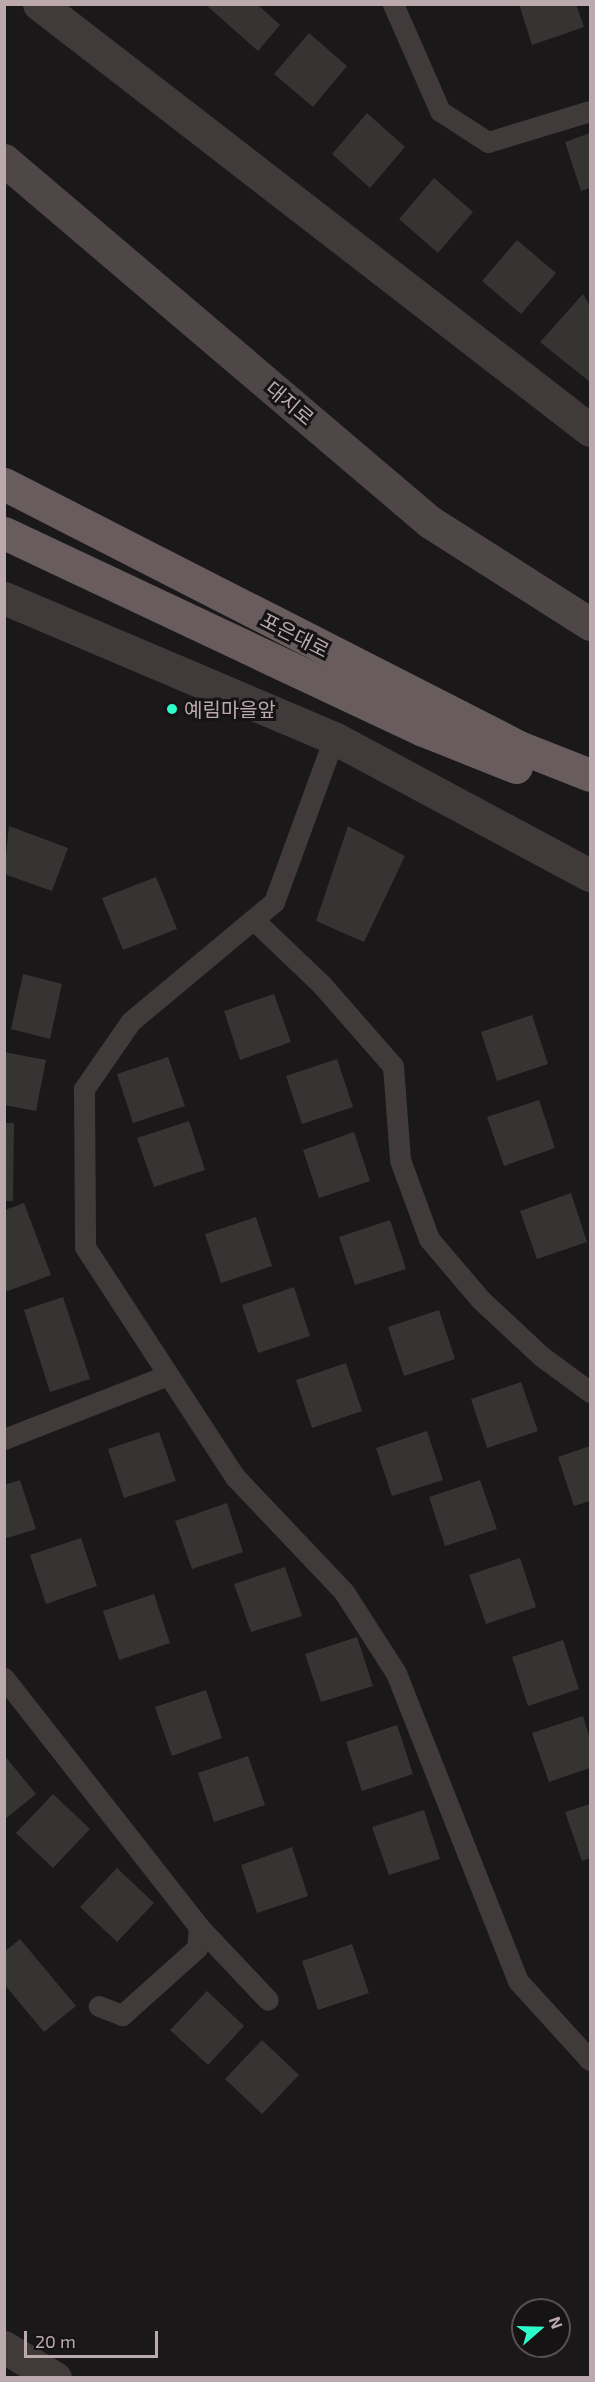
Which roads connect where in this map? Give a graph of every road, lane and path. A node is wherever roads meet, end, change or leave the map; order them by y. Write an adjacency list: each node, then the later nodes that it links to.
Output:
1 (39, 4): 5 (street)
2 (393, 4): 3 (lane)
3 (591, 111)
4 (4, 160): 9 (main road, 대지로)
5 (591, 430)
6 (4, 484): 11 (highway, 포은대로)
7 (4, 533): 12 (highway, 포은대로)
8 (4, 598): 10 (street)
9 (591, 624)
10 (334, 738): 13 (street); 14 (lane)
11 (591, 775)
12 (591, 797)
13 (591, 875)
14 (254, 920): 15 (lane); 16 (lane)
15 (168, 1375): 17 (lane); 22 (lane)
16 (591, 1392)
17 (4, 1439)
18 (4, 1678): 19 (lane)
19 (199, 1928): 20 (lane); 21 (lane)
20 (268, 2000)
21 (99, 2006)
22 (591, 2060)
23 (4, 2347): 24 (street)
24 (55, 2378)

